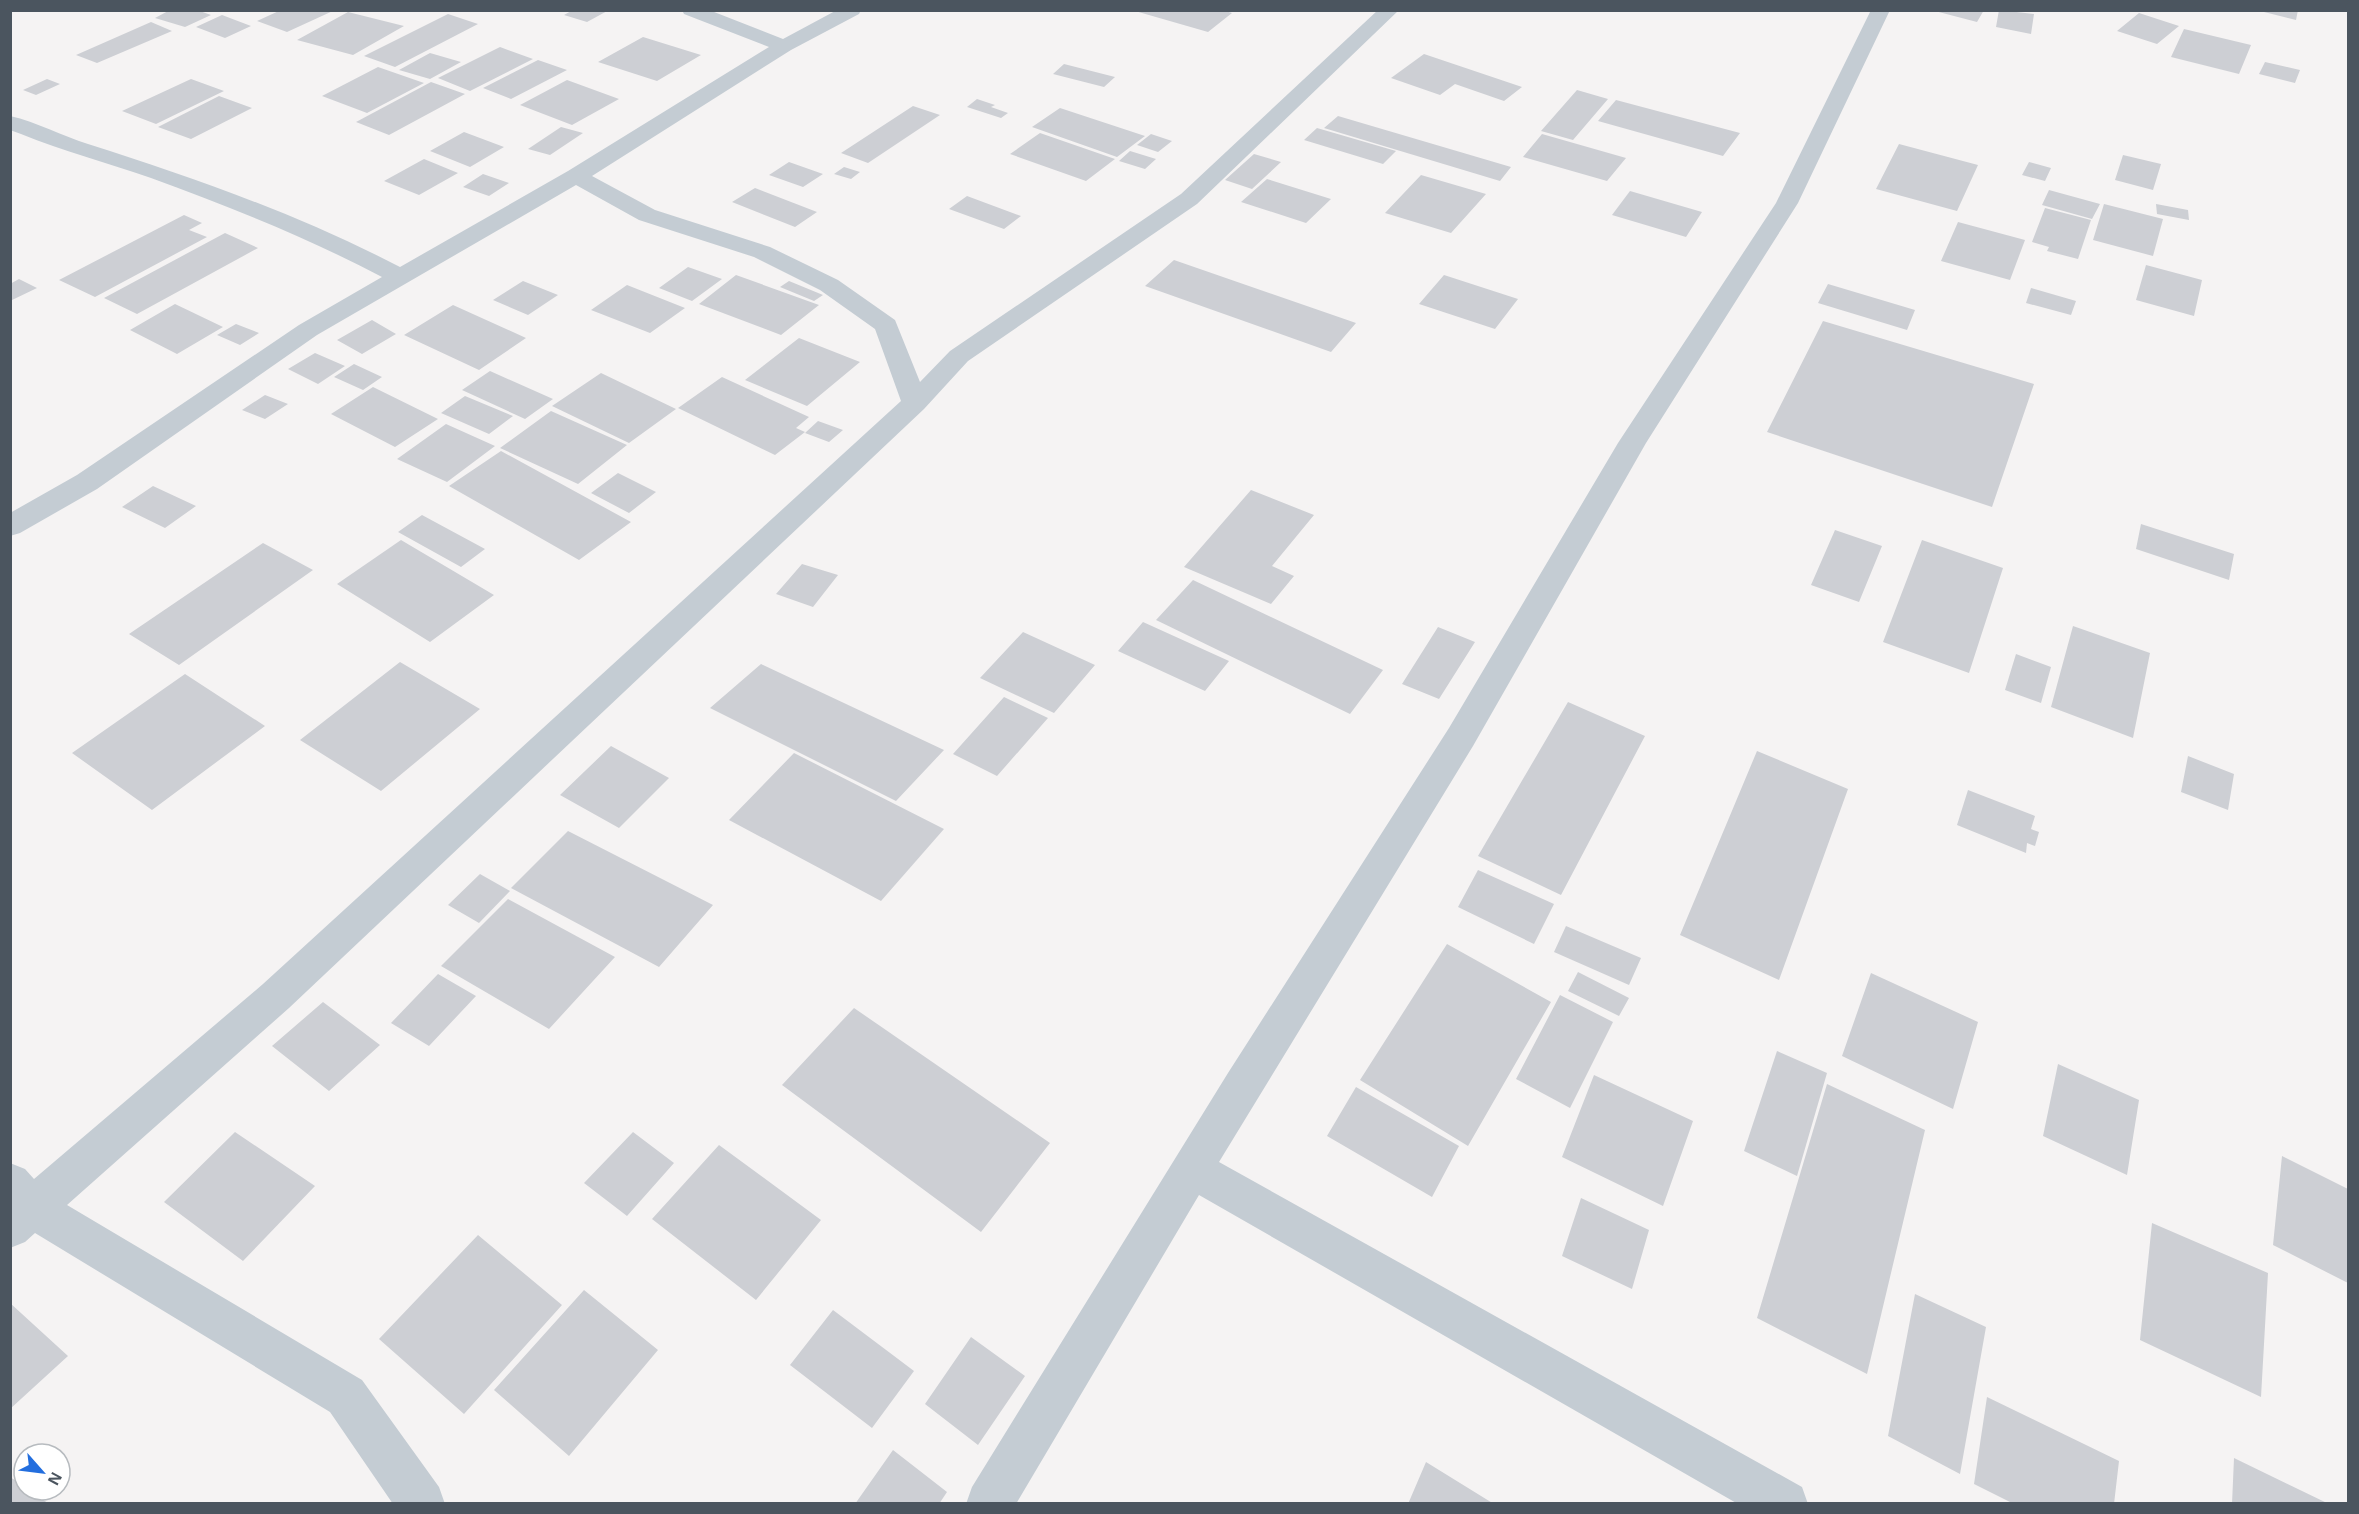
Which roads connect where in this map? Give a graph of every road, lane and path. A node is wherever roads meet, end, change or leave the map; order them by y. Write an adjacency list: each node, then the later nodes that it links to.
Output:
1 (691, 10): 5 (street)
2 (852, 10): 5 (street)
3 (1390, 10): 9 (street)
4 (1881, 10): 11 (street)
5 (784, 46): 7 (street)
6 (10, 122): 8 (street)
7 (576, 176): 8 (street); 9 (street)
8 (400, 277): 10 (street)
9 (915, 403): 12 (street)
10 (10, 526)
11 (1192, 1169): 14 (street); 15 (street)
12 (18, 1206): 13 (street)
13 (422, 1503)
14 (989, 1503)
15 (1785, 1503)

